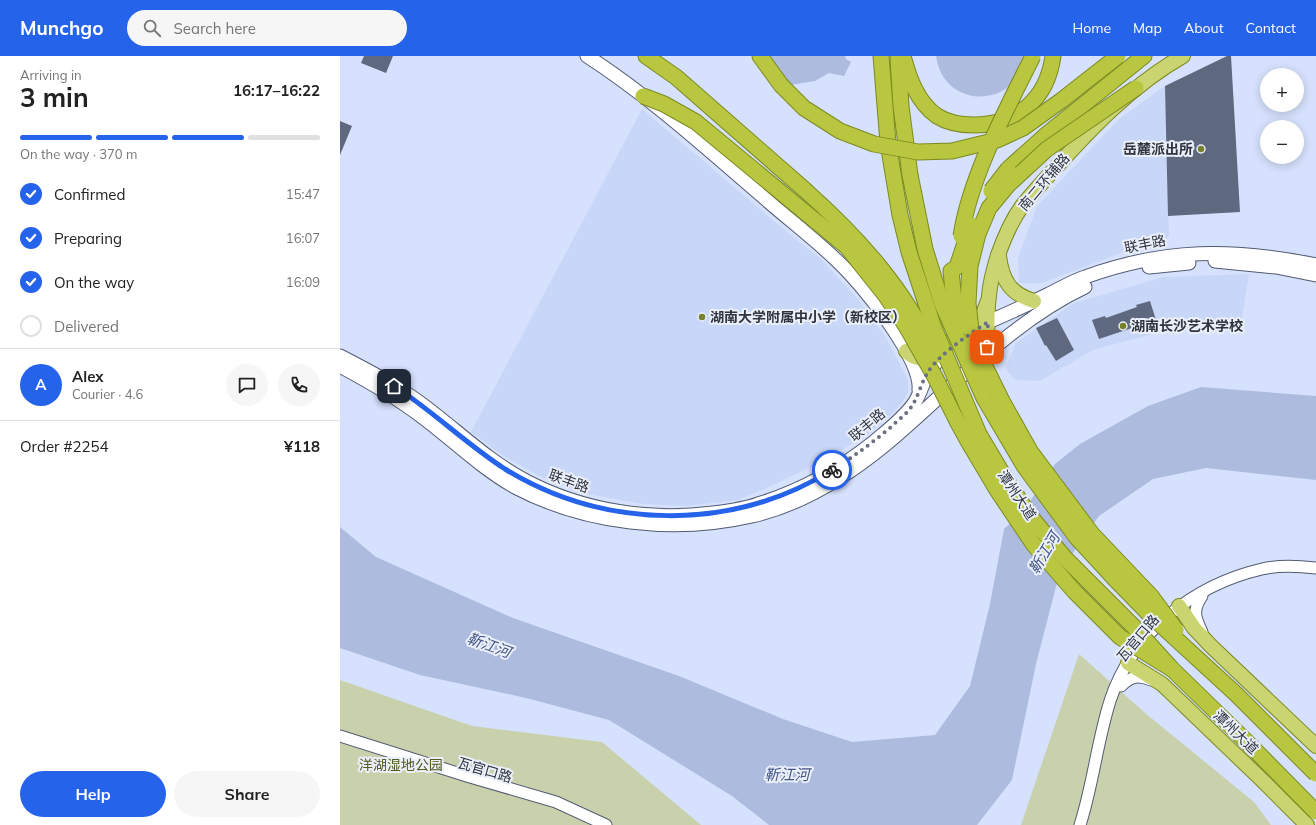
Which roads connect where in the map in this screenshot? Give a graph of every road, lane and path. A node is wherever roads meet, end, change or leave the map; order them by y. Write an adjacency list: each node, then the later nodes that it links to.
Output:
1 (586, 56): 13 (main road)
2 (646, 56): 27 (highway, bridge)
3 (760, 56): 9 (highway, bridge)
4 (881, 56): 35 (highway, 潭州大道, bridge)
5 (898, 56): 33 (highway, bridge)
6 (903, 56): 8 (highway)
7 (1033, 56): 16 (highway, bridge)
8 (1053, 56)
9 (1118, 56)
10 (1144, 56): 16 (highway, bridge)
11 (1183, 56): 12 (main road, 南二环辅路)
12 (1136, 88): 14 (main road, 南二环辅路); 26 (highway, bridge)
13 (643, 96): 21 (main road); 27 (highway, bridge)
14 (998, 254): 18 (main road, 南二环辅路); 19 (main road)
15 (1316, 264): 19 (main road, 联丰路)
16 (957, 267): 26 (highway, bridge)
17 (1316, 276): 23 (main road, 联丰路)
18 (989, 296): 20 (main road, 南二环辅路); 21 (main road)
19 (1034, 301): 20 (main road, 联丰路)
20 (988, 322): 23 (main road, 南二环辅路); 25 (main road, 联丰路)
21 (906, 351): 25 (main road)
22 (340, 356): 25 (main road, 联丰路)
23 (985, 356): 24 (main road, 联丰路)
24 (340, 366)
25 (919, 393)
26 (1030, 451): 33 (highway, bridge)
27 (988, 476): 35 (highway, bridge)
28 (1316, 568): 31 (street)
29 (1316, 573): 30 (street, 瓦官口路)
30 (1202, 596): 31 (street, 瓦官口路); 32 (street)
31 (1181, 608): 32 (main road); 34 (street, 瓦官口路)
32 (1211, 646): 40 (main road)
33 (1190, 651): 41 (highway, bridge)
34 (1130, 664): 36 (main road, 潭州大道); 37 (street, 瓦官口路); 45 (street)
35 (1172, 670): 42 (highway, 潭州大道, bridge)
36 (1162, 684): 37 (street); 47 (main road, 潭州大道)
37 (1121, 686): 46 (street, 瓦官口路)
38 (340, 736): 44 (street)
39 (340, 740): 43 (street, 瓦官口路)
40 (1316, 746)
41 (1316, 774)
42 (1316, 812)
43 (598, 825)
44 (606, 825)
45 (1080, 825)
46 (1084, 825)
47 (1306, 825)

